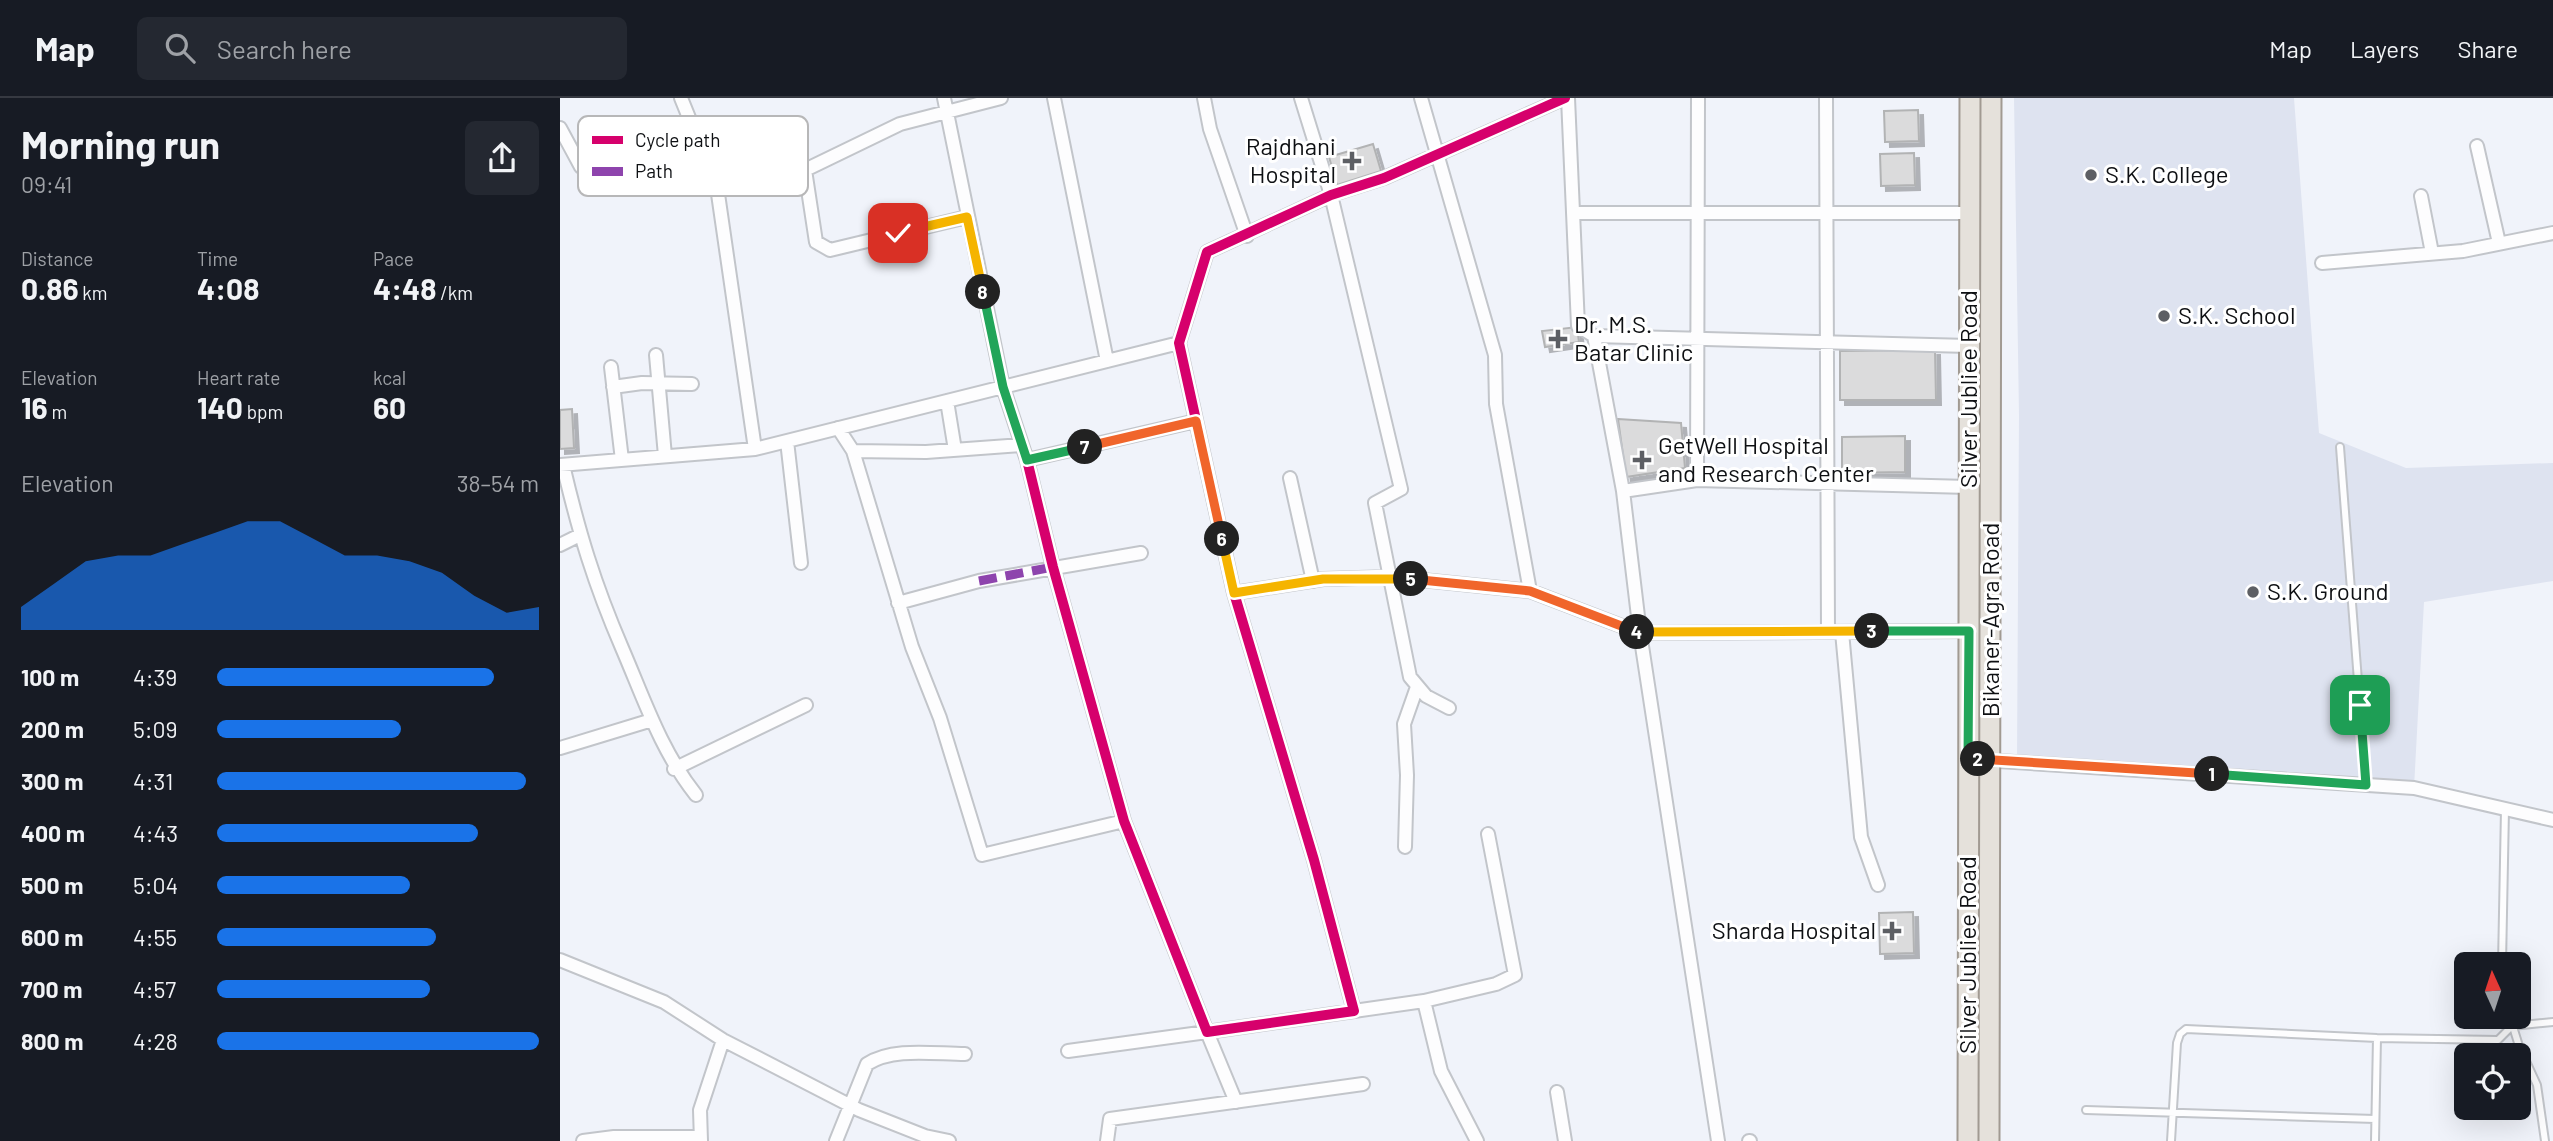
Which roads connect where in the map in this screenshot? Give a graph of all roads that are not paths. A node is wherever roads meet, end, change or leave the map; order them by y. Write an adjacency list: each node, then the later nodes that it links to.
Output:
1 (681, 98): 13 (street)
2 (1000, 98): 12 (street)
3 (1054, 98): 39 (street)
4 (1204, 98): 29 (street)
5 (1301, 98): 20 (street)
6 (1421, 98): 16 (street)
7 (1567, 98): 16 (street); 23 (street)
8 (1698, 98): 24 (street)
9 (1826, 98): 25 (street)
10 (1970, 98): 26 (main road, Silver Jubliee Road)
11 (1991, 98): 82 (main road, Bikaner-Agra Road)
12 (946, 104): 18 (street); 27 (street)
13 (688, 116)
14 (560, 128): 17 (street)
15 (2477, 146): 30 (street)
16 (1437, 154): 20 (street); 70 (street)
17 (578, 161)
18 (808, 169)
19 (808, 190): 27 (street)
20 (1332, 195): 29 (street); 68 (street)
21 (719, 196): 51 (street)
22 (2421, 196): 31 (street)
23 (1573, 213): 24 (street); 33 (street)
24 (1698, 213): 25 (street); 34 (street)
25 (1827, 214): 26 (street); 36 (street)
26 (1969, 214): 37 (main road, Silver Jubliee Road)
27 (967, 217): 44 (street)
28 (2553, 233): 30 (street)
29 (1247, 236): 35 (street)
30 (2499, 243): 31 (street)
31 (2432, 253): 32 (street)
32 (2322, 263)
33 (1594, 336): 34 (street); 62 (street)
34 (1697, 339): 36 (street); 59 (street)
35 (1179, 343): 39 (street); 46 (street)
36 (1827, 343): 37 (street); 60 (street)
37 (1969, 346): 61 (main road, Silver Jubliee Road)
38 (656, 355): 41 (street)
39 (1107, 361): 44 (street)
40 (611, 367): 43 (street)
41 (658, 383): 42 (street); 43 (street); 54 (street)
42 (692, 384)
43 (613, 387): 55 (street)
44 (1003, 387): 45 (street); 49 (street)
45 (947, 401): 47 (street); 52 (street)
46 (1196, 421): 56 (street); 71 (street)
47 (838, 428): 48 (street); 53 (street)
48 (788, 441): 51 (street); 66 (street)
49 (1022, 445): 52 (street); 56 (street)
50 (2340, 447): 84 (lane)
51 (755, 449): 54 (street)
52 (955, 450): 53 (street)
53 (853, 451): 72 (street)
54 (665, 456): 55 (street)
55 (622, 460): 57 (street)
56 (1027, 460): 67 (street)
57 (562, 465): 63 (street)
58 (1290, 478): 69 (street)
59 (1697, 480): 60 (street); 62 (street)
60 (1828, 483): 61 (street); 74 (street)
61 (1969, 486): 73 (main road, Silver Jubliee Road)
62 (1623, 491): 75 (street)
63 (580, 535): 64 (street); 79 (street)
64 (560, 545)
65 (1141, 553): 67 (street)
66 (801, 563)
67 (1053, 566): 72 (street); 88 (street)
68 (1393, 577): 69 (street); 70 (street); 76 (street)
69 (1313, 581): 71 (street)
70 (1530, 591): 75 (street)
71 (1234, 593): 95 (street)
72 (898, 603): 88 (street)
73 (1969, 631): 74 (street); 81 (main road, Silver Jubliee Road)
74 (1835, 632): 75 (street); 91 (street)
75 (1640, 633): 119 (street)
76 (1417, 687): 78 (street); 90 (street)
77 (806, 705): 83 (street)
78 (1449, 708)
79 (652, 720): 80 (street); 83 (street)
80 (560, 748)
81 (1968, 759): 82 (street); 120 (main road, Silver Jubliee Road)
82 (1991, 760): 84 (street); 121 (main road, Bikaner-Agra Road)
83 (674, 769): 85 (street)
84 (2366, 785): 86 (street)
85 (696, 795)
86 (2505, 808): 87 (street); 92 (lane)
87 (2553, 820)
88 (1124, 821): 100 (street)
89 (1488, 834): 94 (street)
90 (1405, 847)
91 (1878, 885)
92 (2502, 952)
93 (560, 960): 102 (street)
94 (1423, 1001): 95 (street); 117 (street)
95 (1354, 1011): 100 (street)
96 (2553, 1022): 97 (lane)
97 (2531, 1024)
98 (2509, 1029): 101 (lane)
99 (2513, 1029): 124 (lane)
100 (1207, 1032): 103 (street); 107 (street)
101 (2377, 1038): 110 (lane); 111 (lane)
102 (723, 1040): 108 (street); 112 (street)
103 (1069, 1051)
104 (965, 1054): 108 (street)
105 (1363, 1084): 107 (street)
106 (1557, 1092): 118 (street)
107 (1236, 1102): 116 (street)
108 (850, 1105): 114 (street); 115 (street)
109 (2086, 1110): 110 (lane)
110 (2171, 1111): 111 (lane); 122 (lane)
111 (2375, 1119): 123 (lane)
112 (701, 1139): 113 (street)
113 (583, 1141)
114 (836, 1141)
115 (949, 1141)
116 (1107, 1141)
117 (1477, 1141)
118 (1565, 1141)
119 (1718, 1141)
120 (1968, 1141)
121 (1989, 1141)
122 (2171, 1141)
123 (2375, 1141)
124 (2545, 1141)

